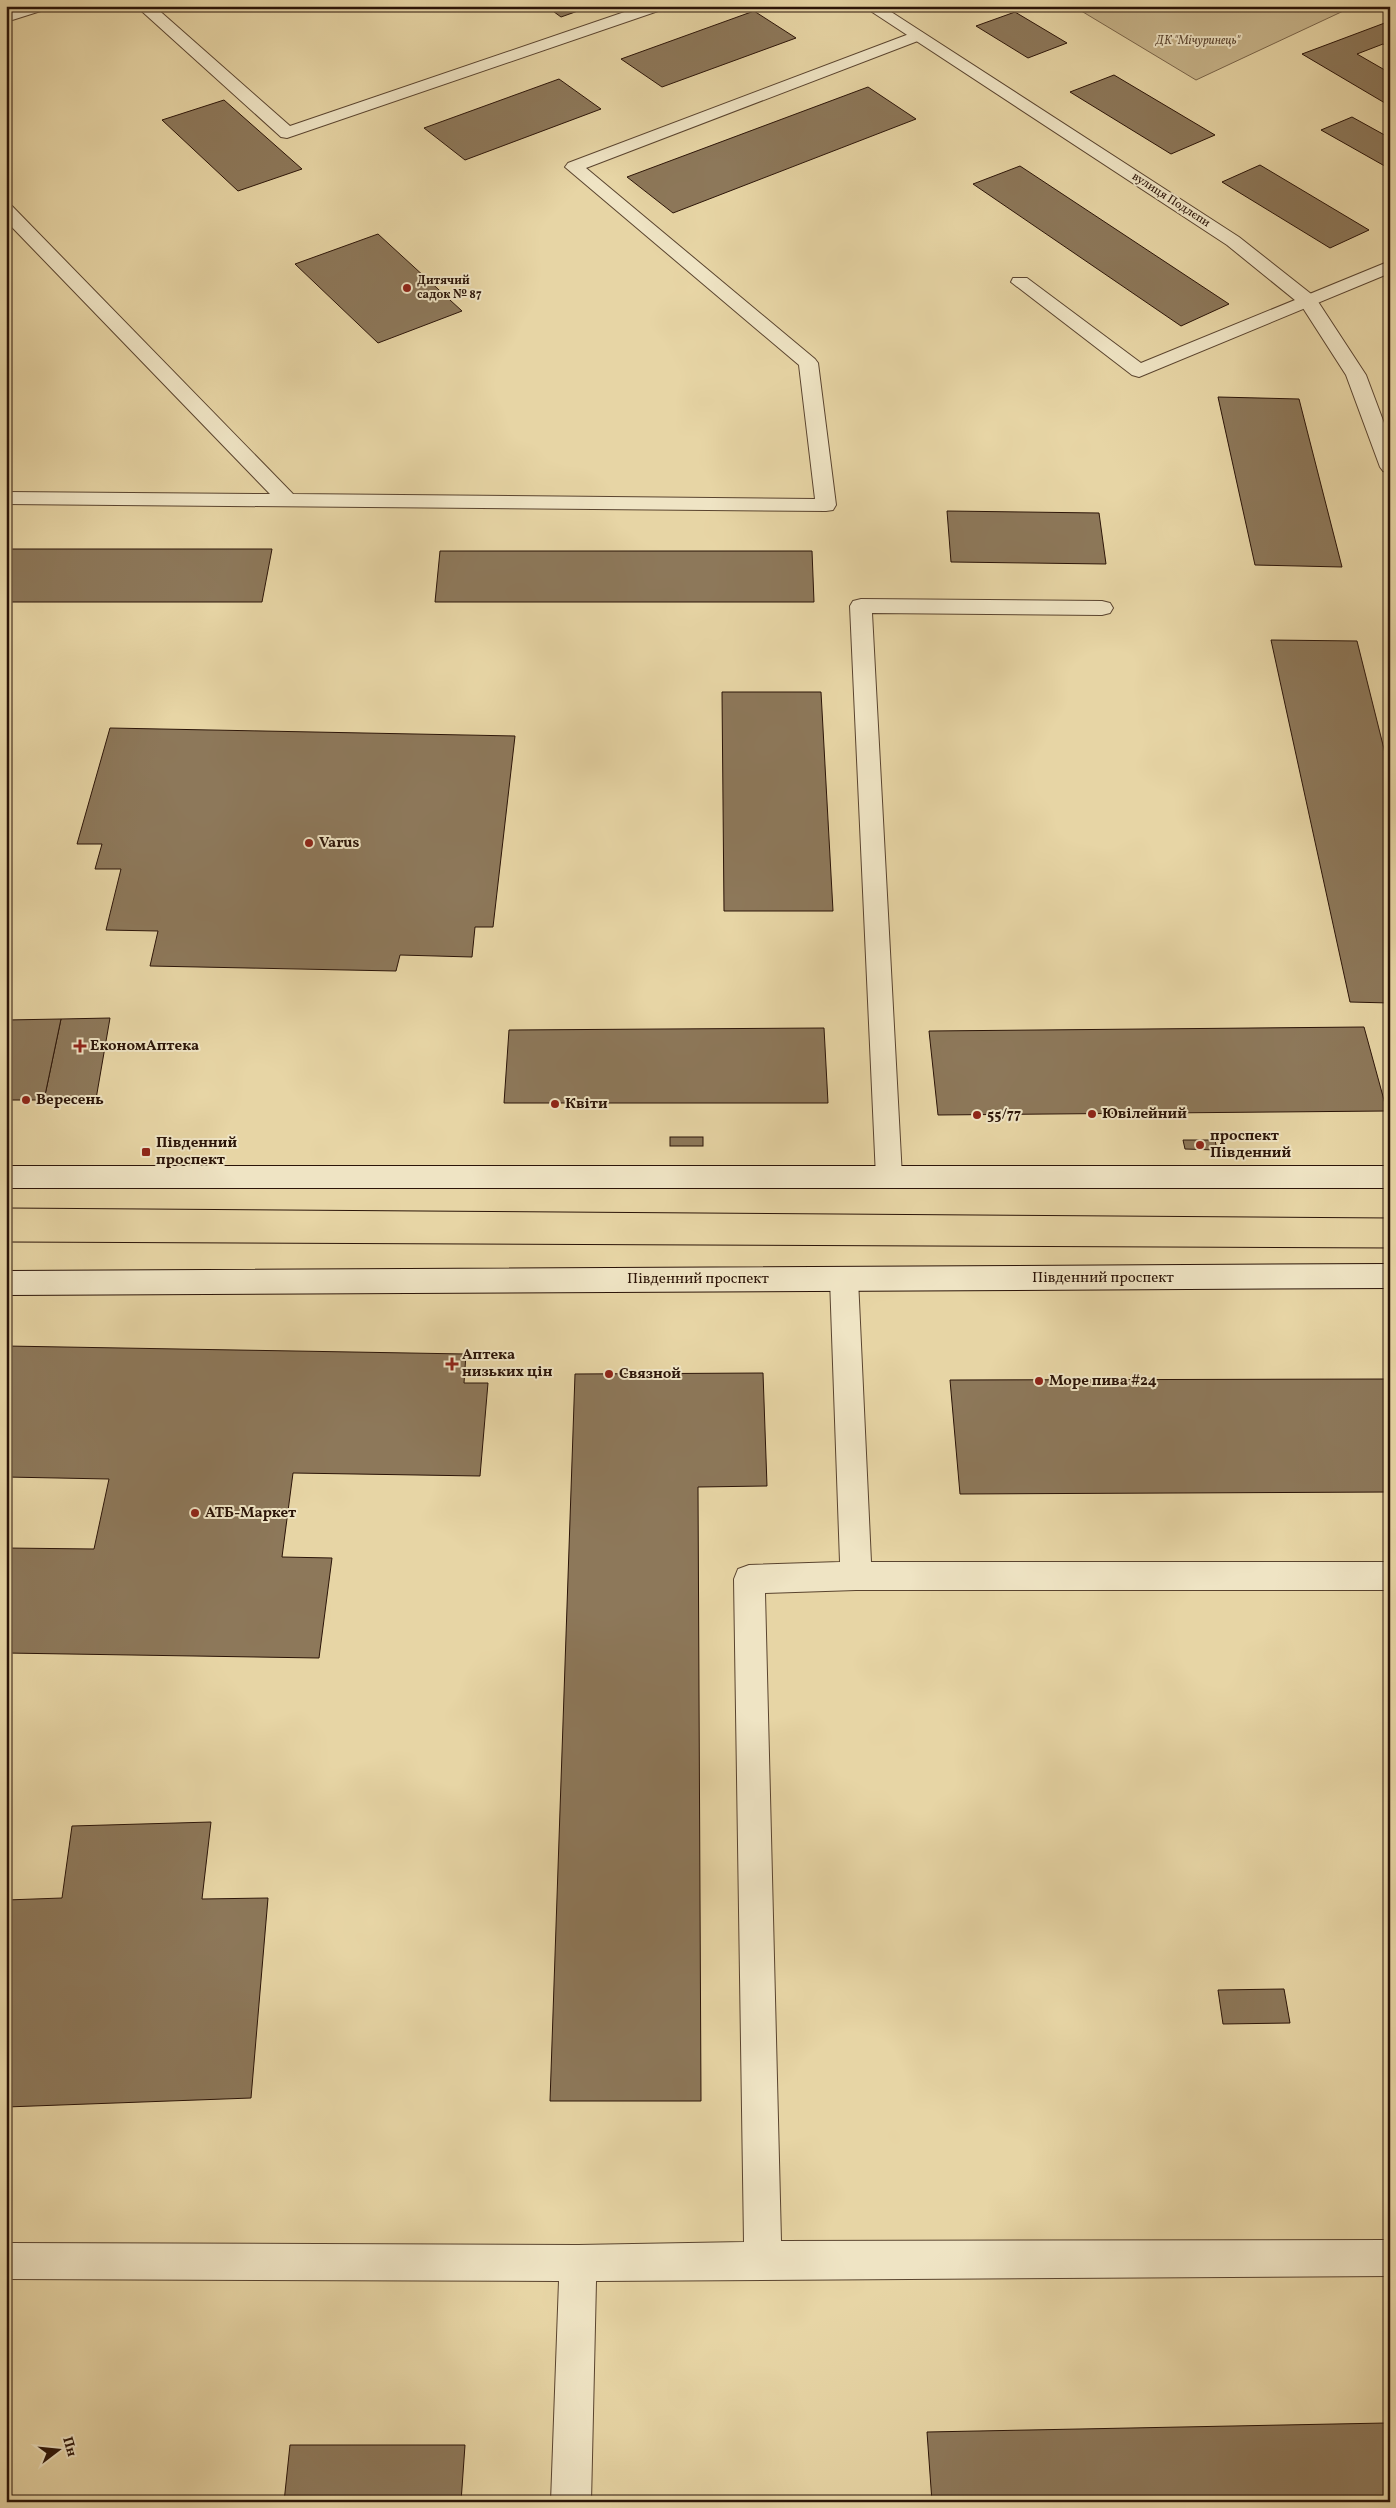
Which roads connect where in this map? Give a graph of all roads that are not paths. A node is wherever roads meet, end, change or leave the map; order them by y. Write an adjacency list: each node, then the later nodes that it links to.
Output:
1 (40, 6): 5 (main road)
2 (144, 6): 3 (main road)
3 (658, 6)
4 (871, 6): 6 (main road, вулиця Подлєпи)
5 (6, 17)
6 (917, 36): 10 (main road, вулиця Подлєпи); 13 (main road)
7 (6, 210): 13 (main road)
8 (1390, 266): 10 (main road)
9 (1020, 282): 10 (main road)
10 (1308, 301): 11 (main road, вулиця Подлєпи)
11 (1390, 467)
12 (6, 498): 13 (main road)
13 (288, 501)
14 (1102, 608): 17 (main road)
15 (6, 1177): 17 (main road)
16 (1390, 1177): 17 (main road)
17 (889, 1178)
18 (1390, 1276): 19 (main road, Південний проспект)
19 (844, 1279): 20 (main road, Південний проспект); 21 (main road)
20 (6, 1283)
21 (856, 1576): 22 (main road); 24 (main road)
22 (1390, 1576)
23 (1390, 2258): 24 (main road)
24 (763, 2260): 26 (main road)
25 (6, 2261): 26 (main road)
26 (578, 2263): 27 (main road)
27 (571, 2502)

